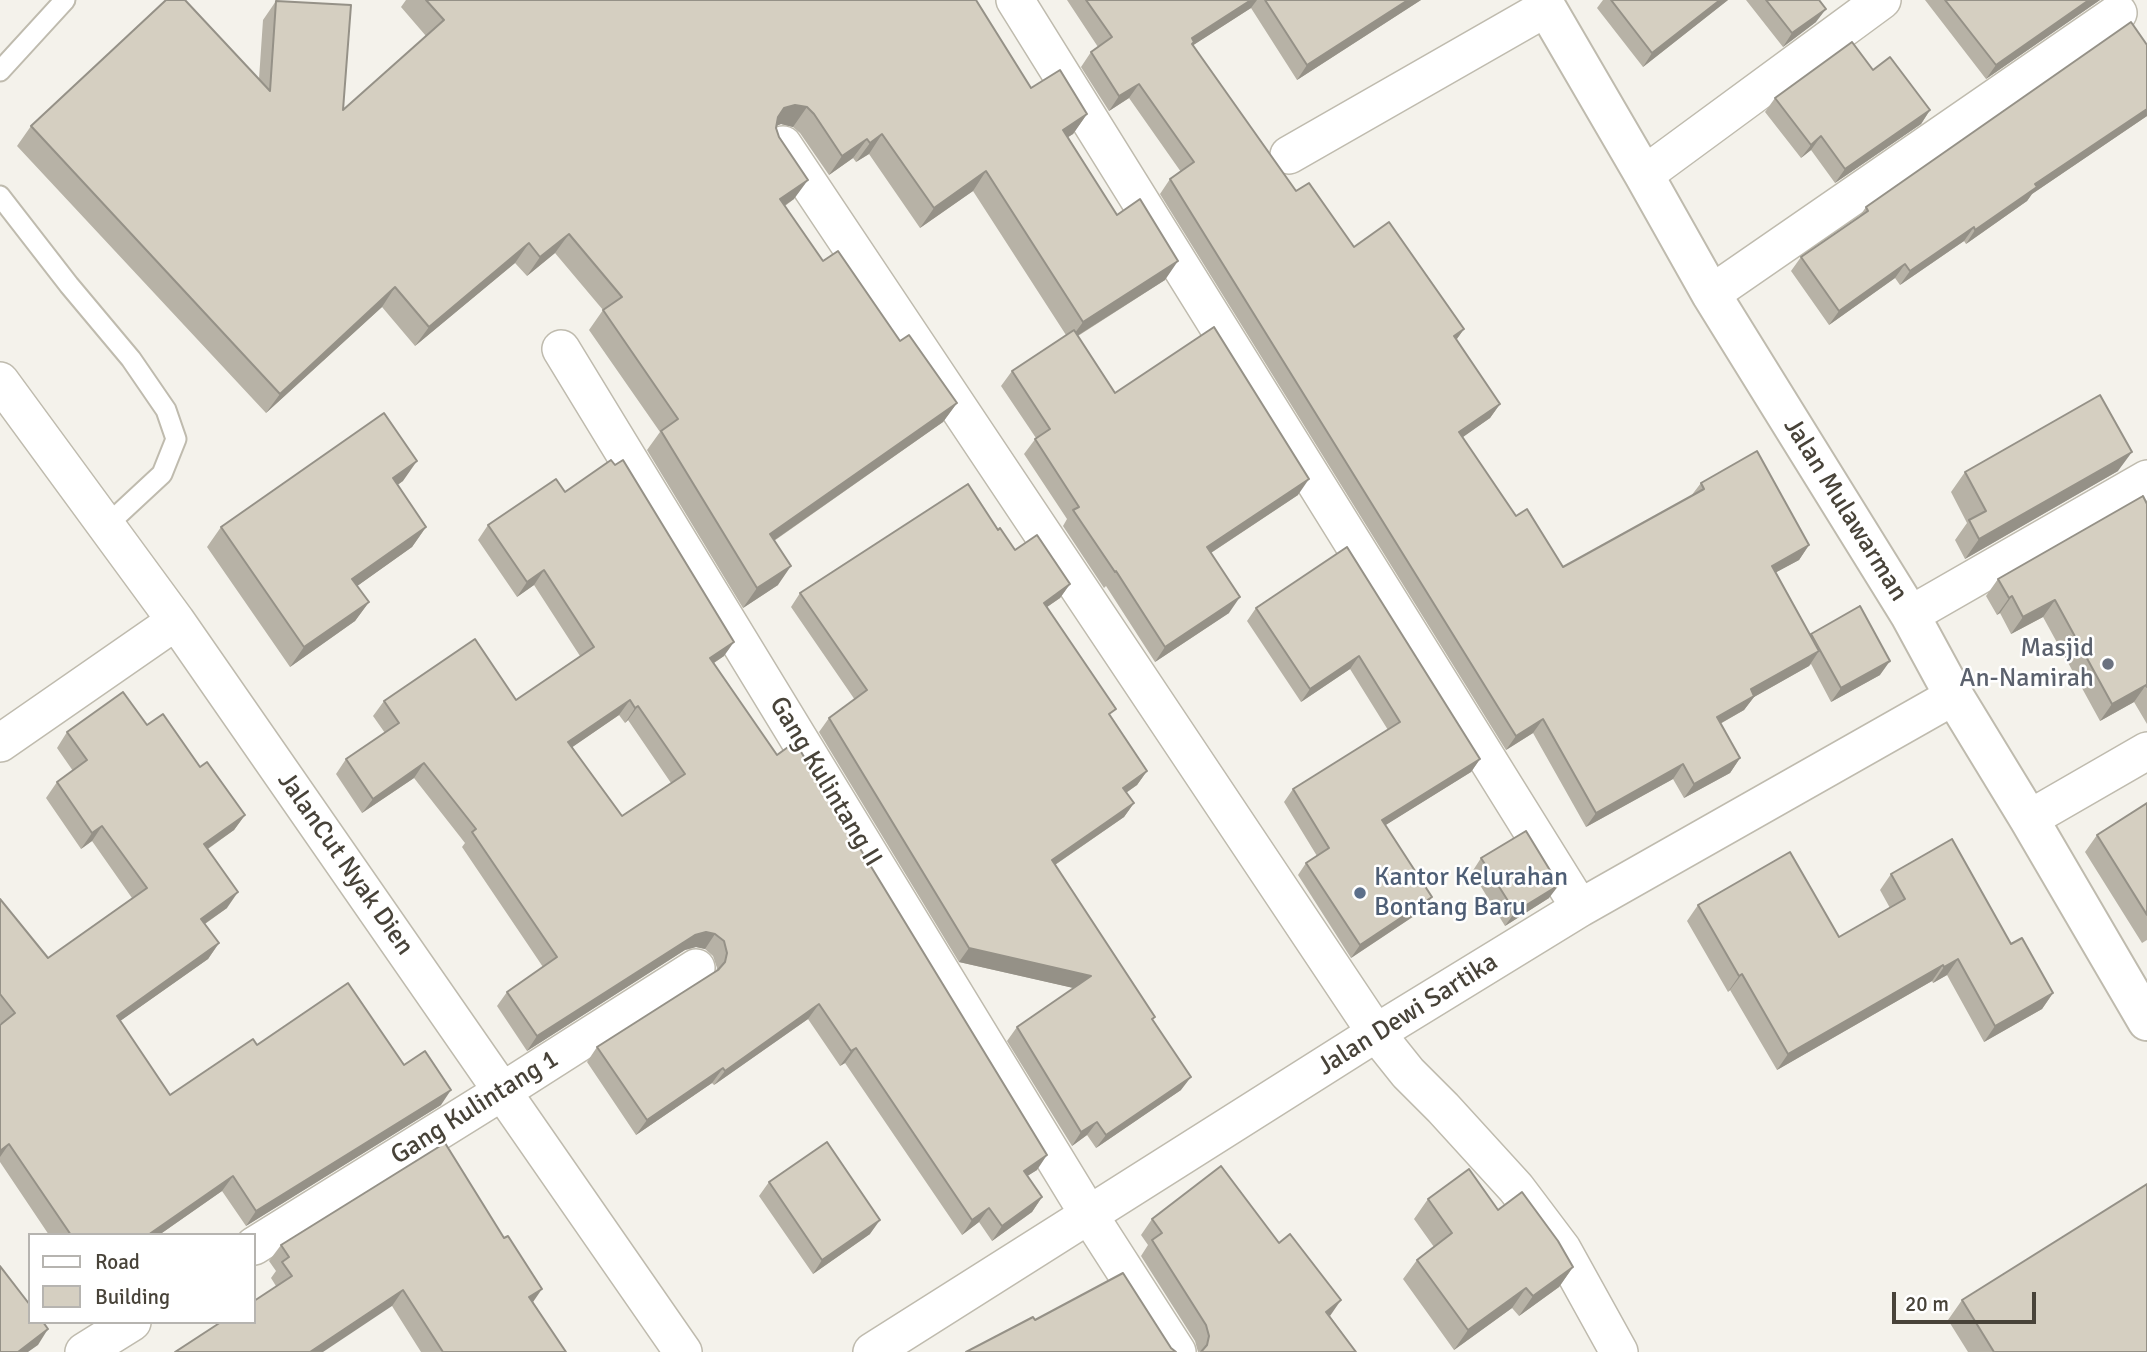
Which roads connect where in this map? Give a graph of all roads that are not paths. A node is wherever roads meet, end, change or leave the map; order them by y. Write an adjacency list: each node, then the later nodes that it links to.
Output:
1 (65, 0): 6 (lane)
2 (1015, 0): 22 (street)
3 (1882, 0): 9 (street)
4 (1544, 4): 8 (street); 9 (street, Jalan Mulawarman)
5 (2118, 13): 11 (street)
6 (0, 71)
7 (783, 145): 25 (street)
8 (1289, 155)
9 (1644, 175): 11 (street, Jalan Mulawarman)
10 (0, 196): 15 (lane)
11 (1711, 294): 16 (street, Jalan Mulawarman)
12 (561, 349): 27 (street, Gang Kulintang II)
13 (0, 381): 15 (street, JalanCut Nyak Dien)
14 (2147, 479): 16 (street)
15 (106, 526): 17 (street, JalanCut Nyak Dien)
16 (1910, 615): 18 (street, Jalan Mulawarman)
17 (176, 621): 19 (street); 26 (street, JalanCut Nyak Dien)
18 (1954, 696): 21 (street, Jalan Mulawarman); 22 (street, Jalan Dewi Sartika)
19 (0, 743)
20 (2147, 751): 21 (street)
21 (2029, 819): 24 (street, Jalan Mulawarman)
22 (1580, 908): 25 (street, Jalan Dewi Sartika)
23 (696, 968): 26 (street, Gang Kulintang 1)
24 (2147, 1021)
25 (1376, 1033): 27 (street, Jalan Dewi Sartika); 34 (street)
26 (503, 1091): 28 (street, Gang Kulintang 1); 31 (street, JalanCut Nyak Dien)
27 (1089, 1216): 32 (street, Jalan Dewi Sartika); 33 (street, Gang Kulintang II)
28 (256, 1245)
29 (129, 1324): 30 (street)
30 (84, 1352)
31 (684, 1352)
32 (872, 1352)
33 (1177, 1352)
34 (1619, 1352)

